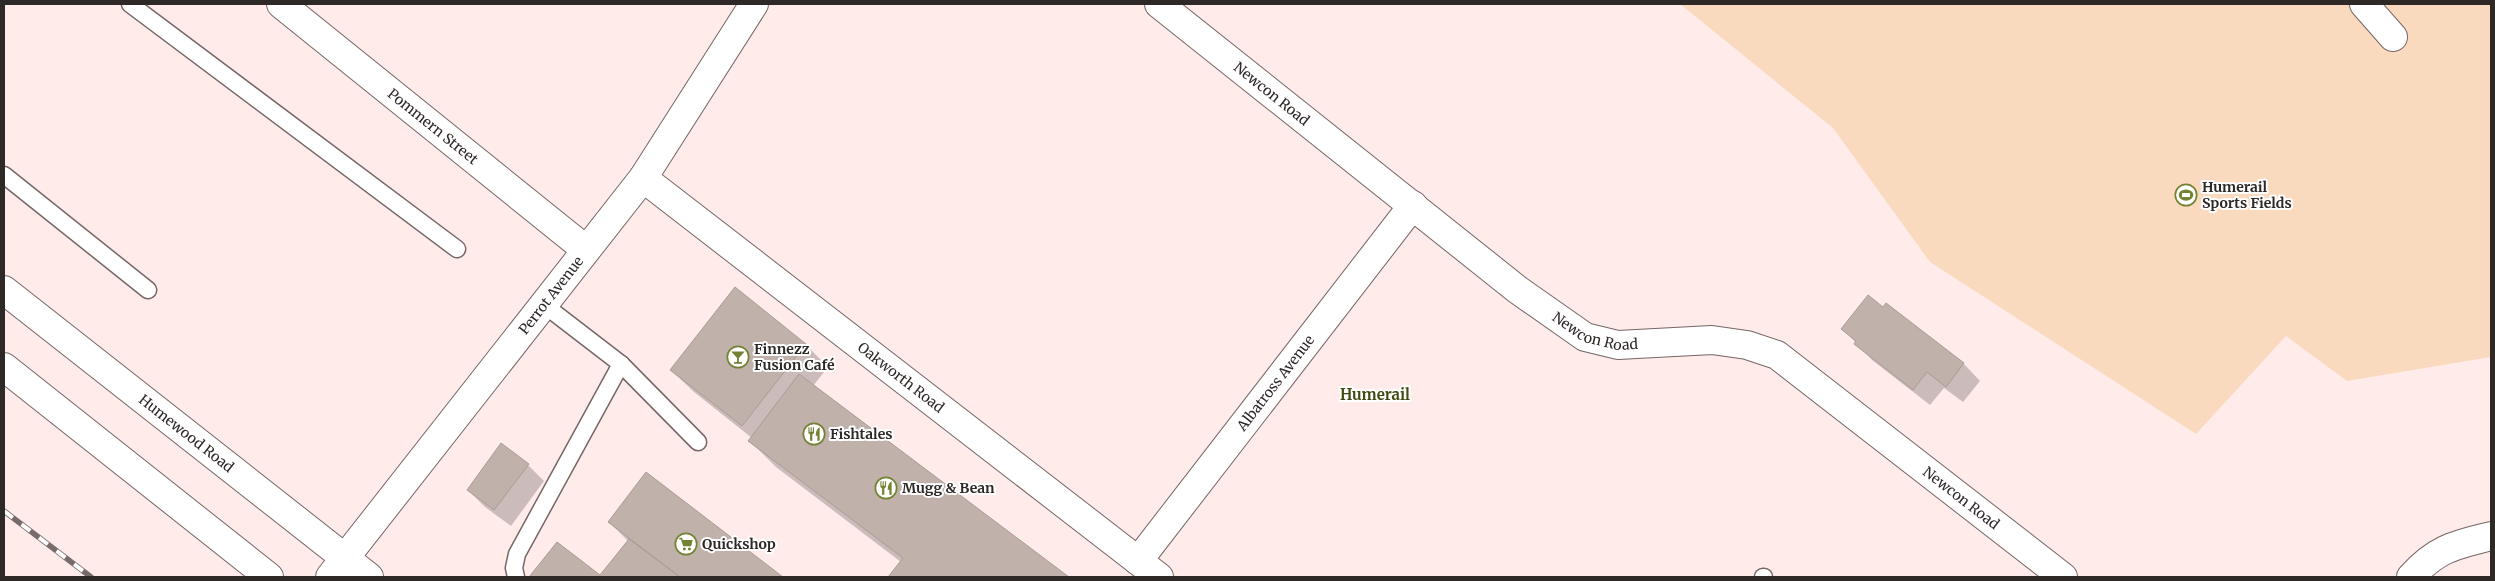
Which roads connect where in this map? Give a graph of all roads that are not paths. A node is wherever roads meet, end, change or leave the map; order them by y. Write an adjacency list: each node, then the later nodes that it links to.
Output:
1 (130, 4): 10 (lane)
2 (281, 4): 11 (street, Pommern Street)
3 (754, 4): 8 (street, Perrot Avenue)
4 (1159, 4): 9 (street, Newcon Road)
5 (2364, 4): 6 (street)
6 (2393, 37)
7 (4, 175): 13 (lane)
8 (643, 178): 11 (street, Perrot Avenue); 20 (street, Oakworth Road)
9 (1413, 205): 20 (street, Albatross Avenue); 24 (street, Newcon Road)
10 (457, 249)
11 (585, 250): 14 (street, Perrot Avenue)
12 (4, 290): 19 (street, Humewood Road)
13 (148, 290)
14 (543, 304): 15 (lane); 19 (street, Perrot Avenue)
15 (621, 364): 17 (lane); 23 (lane)
16 (4, 367): 21 (street)
17 (698, 442)
18 (2491, 536): 25 (street)
19 (338, 567): 22 (street, Humewood Road)
20 (1148, 569)
21 (269, 577)
22 (369, 577)
23 (516, 577)
24 (2063, 577)
25 (2411, 577)

